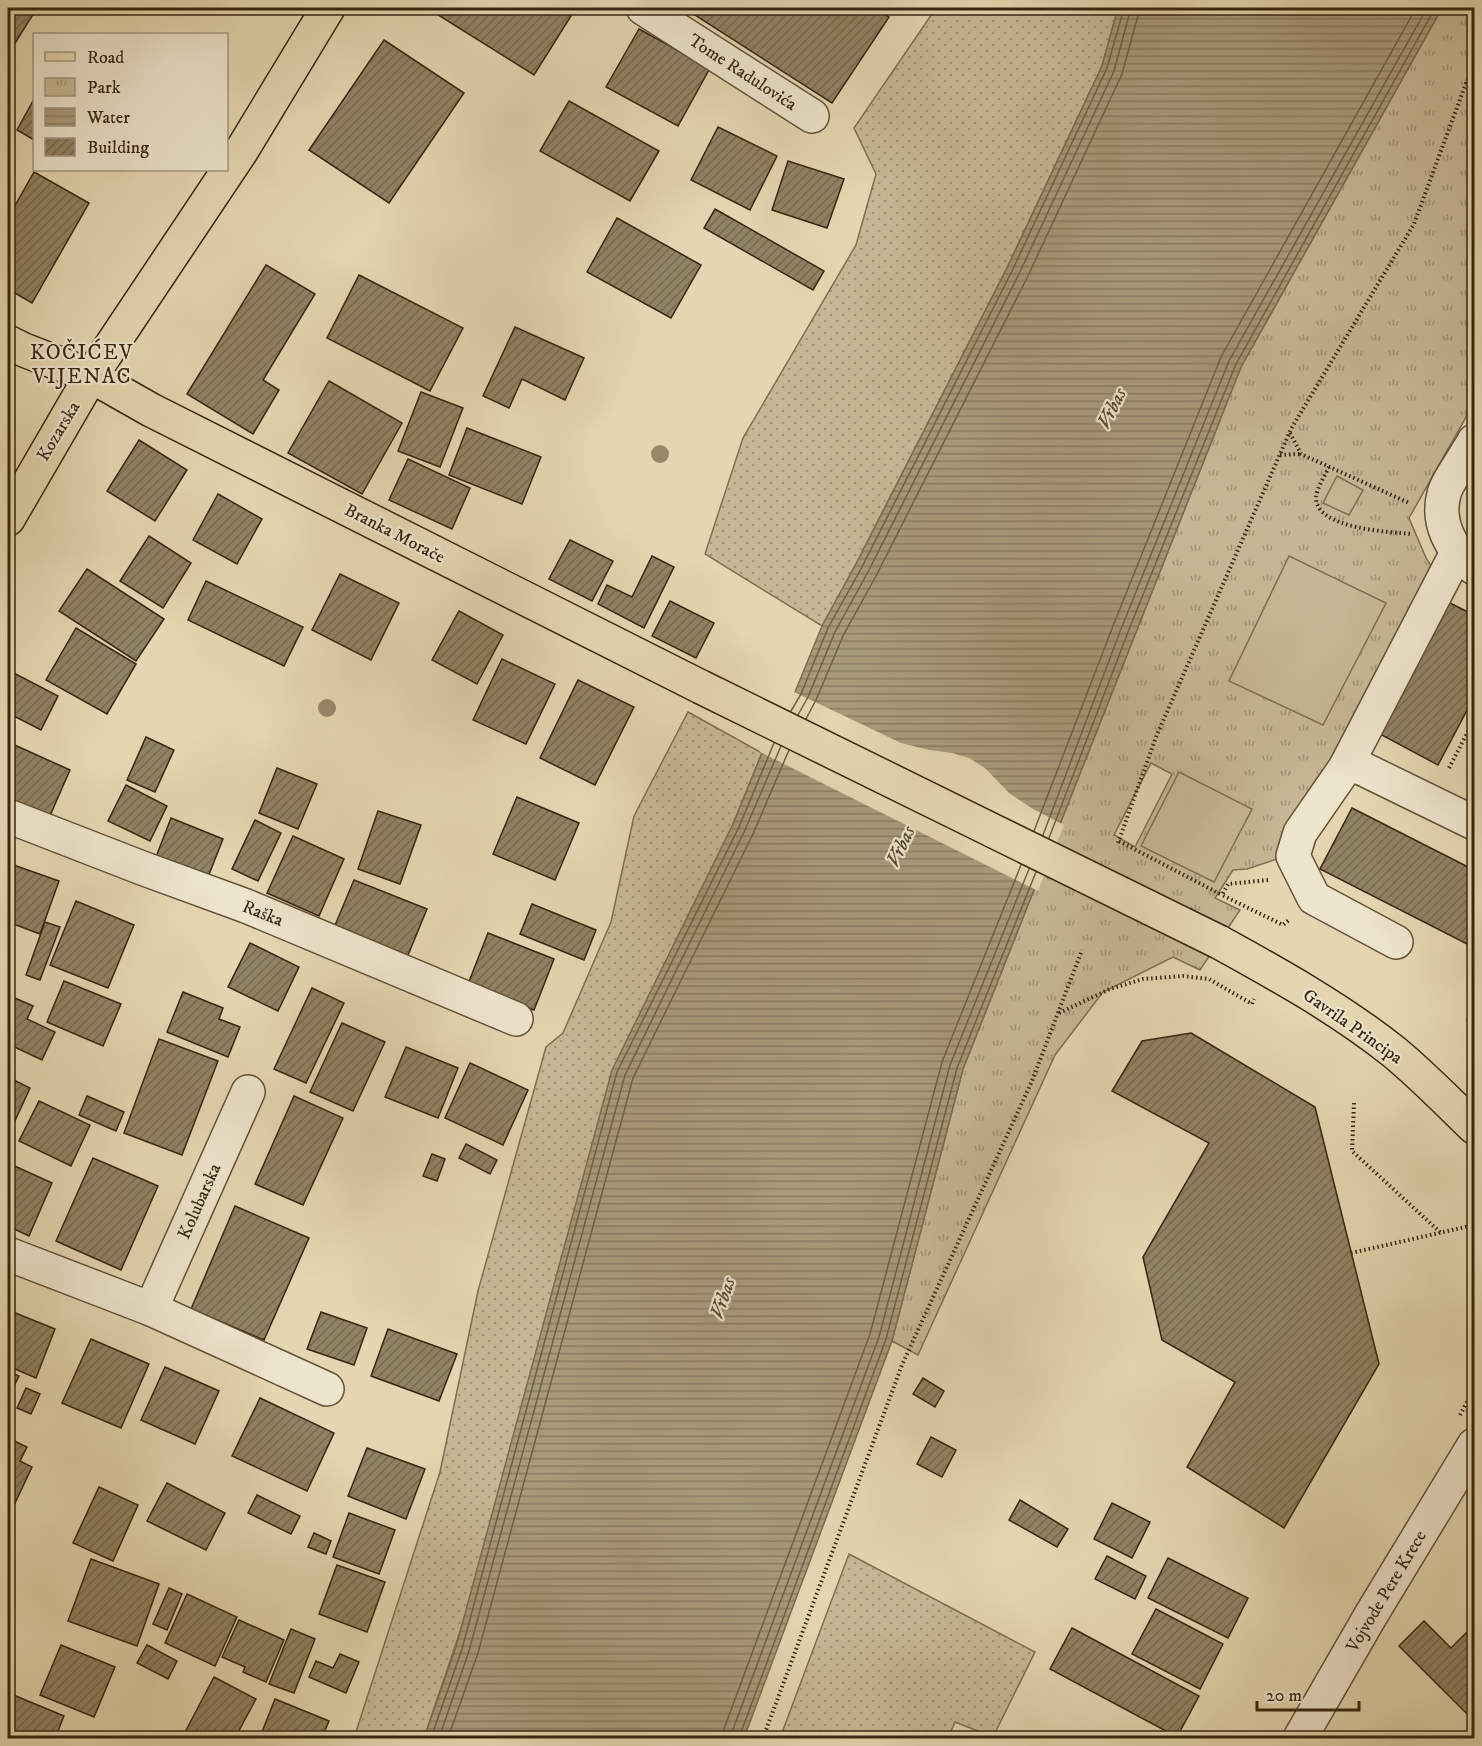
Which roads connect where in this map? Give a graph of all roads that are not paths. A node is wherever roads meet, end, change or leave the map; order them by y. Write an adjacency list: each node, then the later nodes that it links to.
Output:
1 (328, 8): 5 (main road, Kozarska)
2 (643, 8): 3 (street, Tome Radulovića)
3 (812, 116)
4 (8, 342): 5 (main road, Branka Morače)
5 (92, 376): 7 (main road, Kozarska); 12 (main road, Branka Morače, bridge)
6 (1474, 441): 8 (street)
7 (8, 519)
8 (1457, 546): 9 (street)
9 (1345, 768): 11 (street); 13 (street)
10 (8, 816): 14 (street, Raška)
11 (1474, 823)
12 (1219, 942): 16 (main road, Gavrila Principa)
13 (1396, 942)
14 (516, 1019)
15 (248, 1092): 18 (street, Kolubarska)
16 (1474, 1127)
17 (8, 1254): 18 (street)
18 (151, 1309): 19 (street)
19 (327, 1389)
20 (1474, 1445): 21 (street, Vojvode Pere Krece)
21 (1300, 1738)

